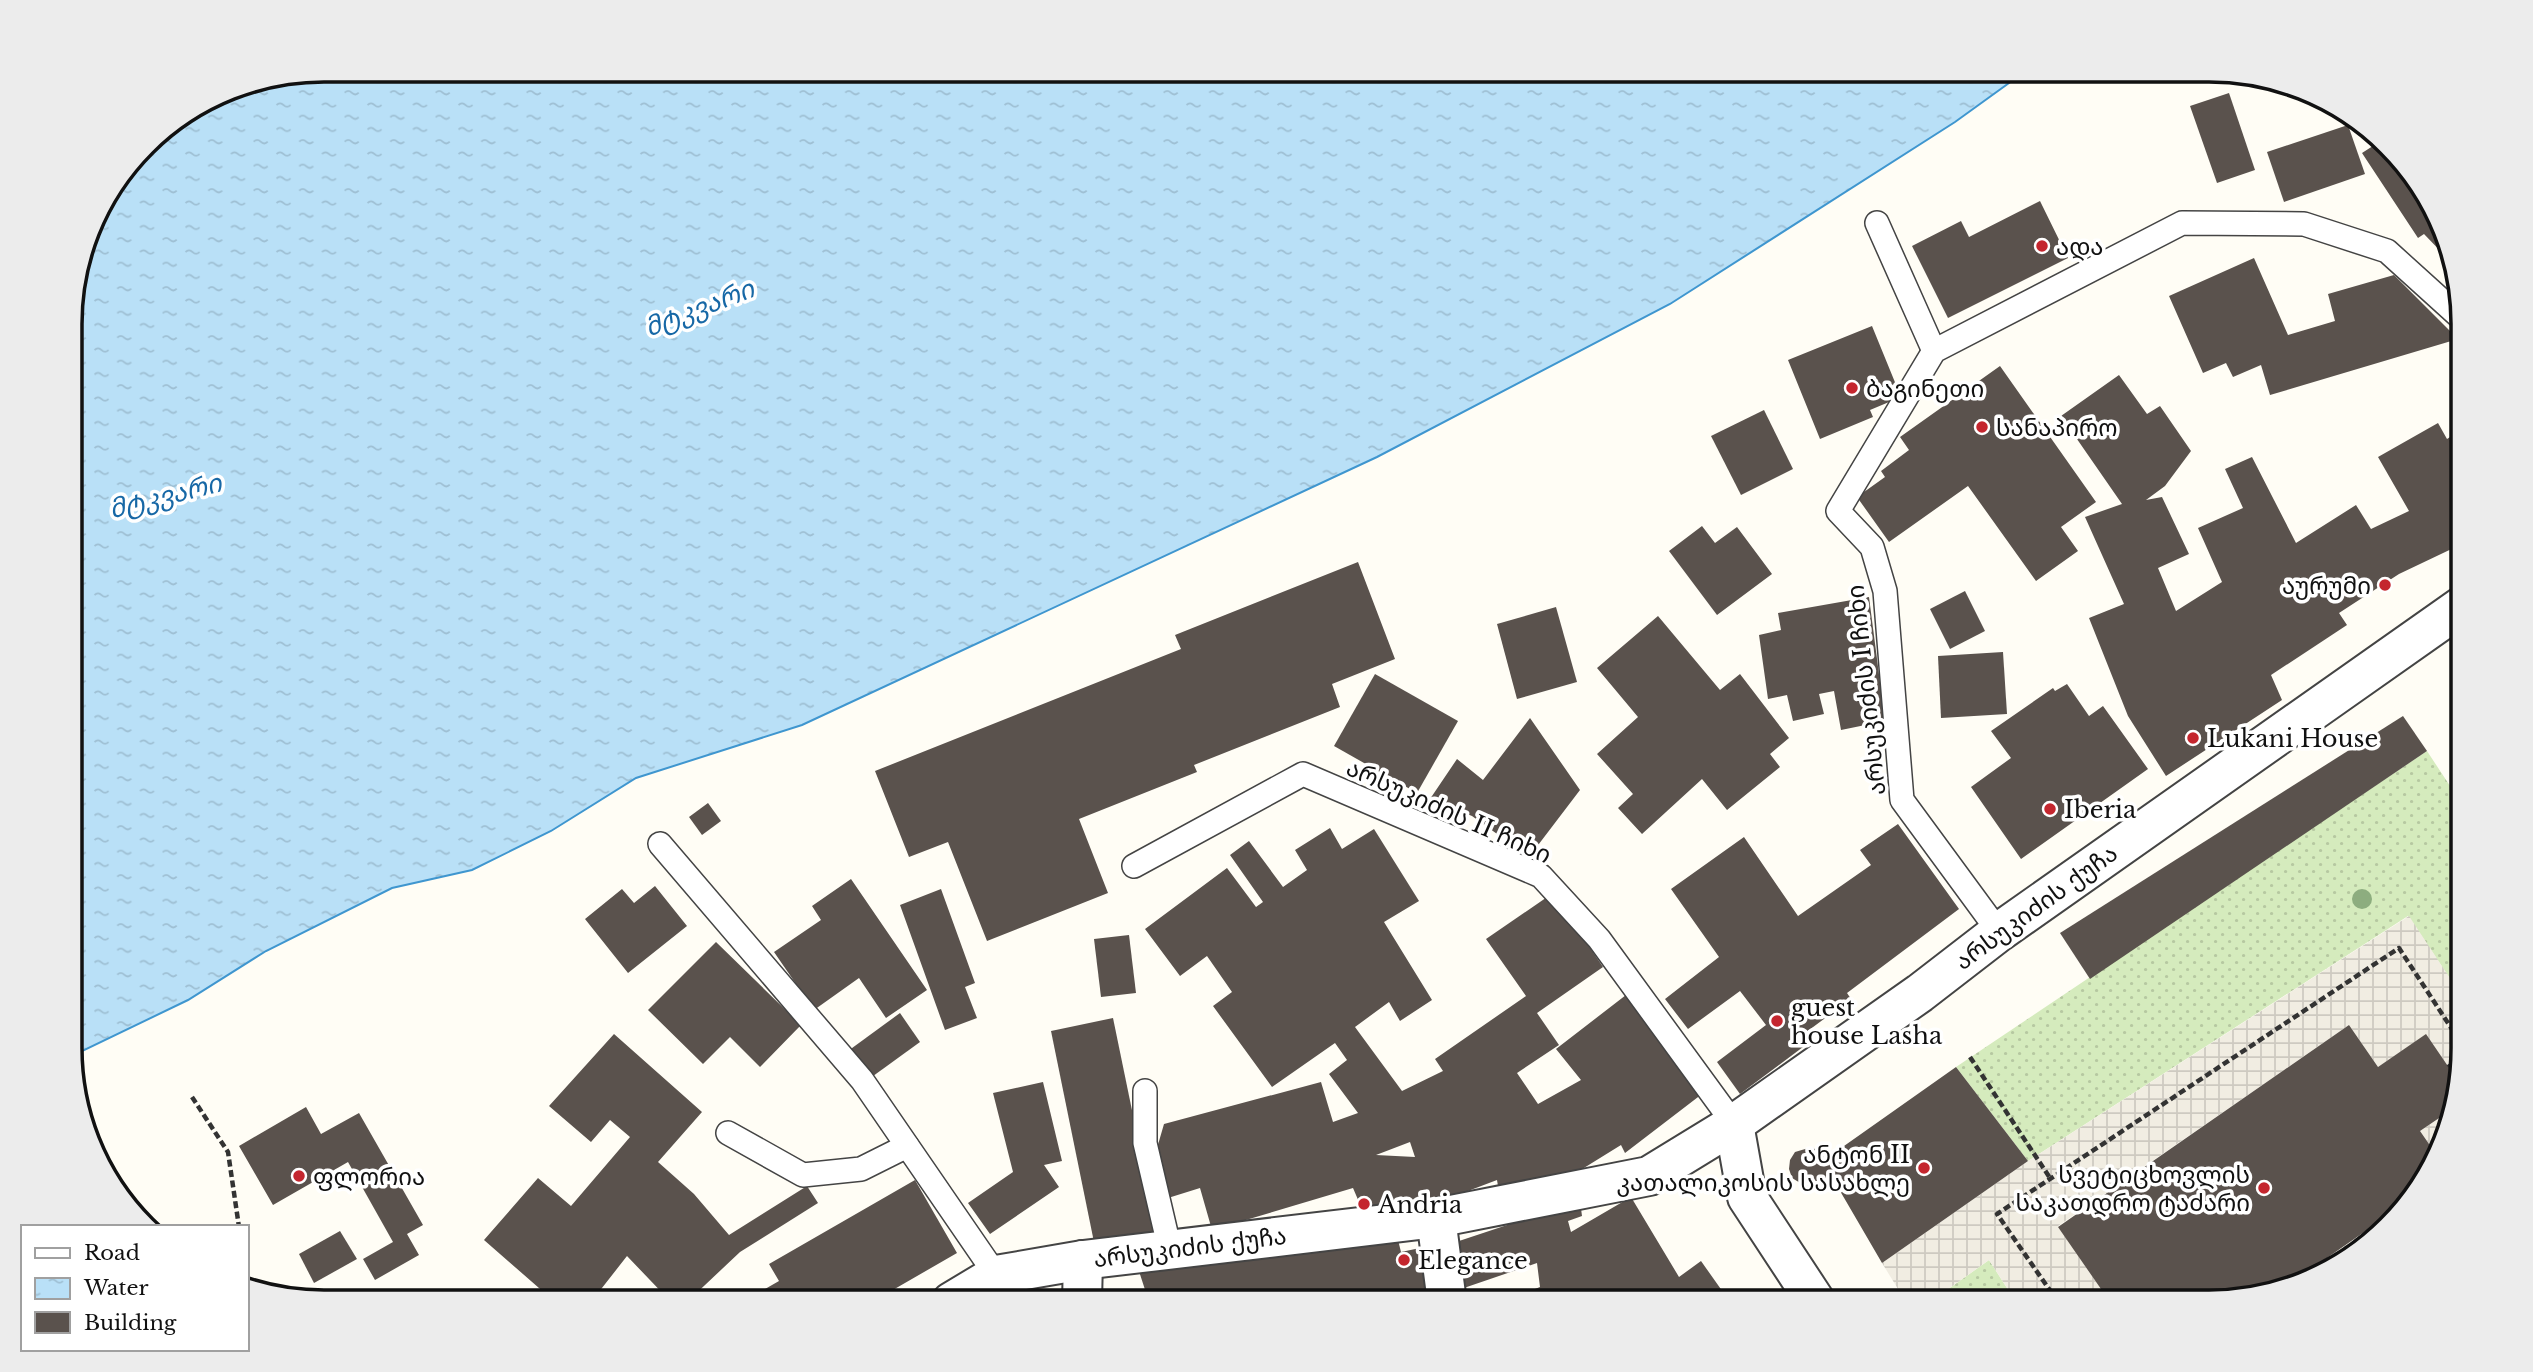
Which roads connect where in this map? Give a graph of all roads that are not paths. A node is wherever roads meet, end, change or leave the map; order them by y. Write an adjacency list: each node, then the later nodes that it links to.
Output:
1 (1877, 223): 3 (lane)
2 (2450, 308): 3 (lane)
3 (1934, 351): 7 (lane, არსუკიძის I ჩიხი)
4 (2451, 614): 7 (street, არსუკიძის ქუჩა)
5 (660, 844): 11 (lane)
6 (1134, 866): 9 (lane, არსუკიძის II ჩიხი)
7 (1999, 932): 9 (street, არსუკიძის ქუჩა)
8 (1145, 1091): 13 (lane)
9 (1734, 1124): 12 (street, არსუკიძის ქუჩა); 17 (street)
10 (729, 1133): 11 (lane)
11 (907, 1146): 15 (lane)
12 (1436, 1218): 13 (street, არსუკიძის ქუჩა); 16 (street)
13 (1170, 1250): 14 (street, არსუკიძის ქუჩა)
14 (1083, 1260): 15 (street, არსუკიძის ქუჩა); 19 (street)
15 (996, 1275): 18 (street, არსუკიძის ქუჩა)
16 (1445, 1289)
17 (1807, 1289)
18 (972, 1290)
19 (1082, 1290)

